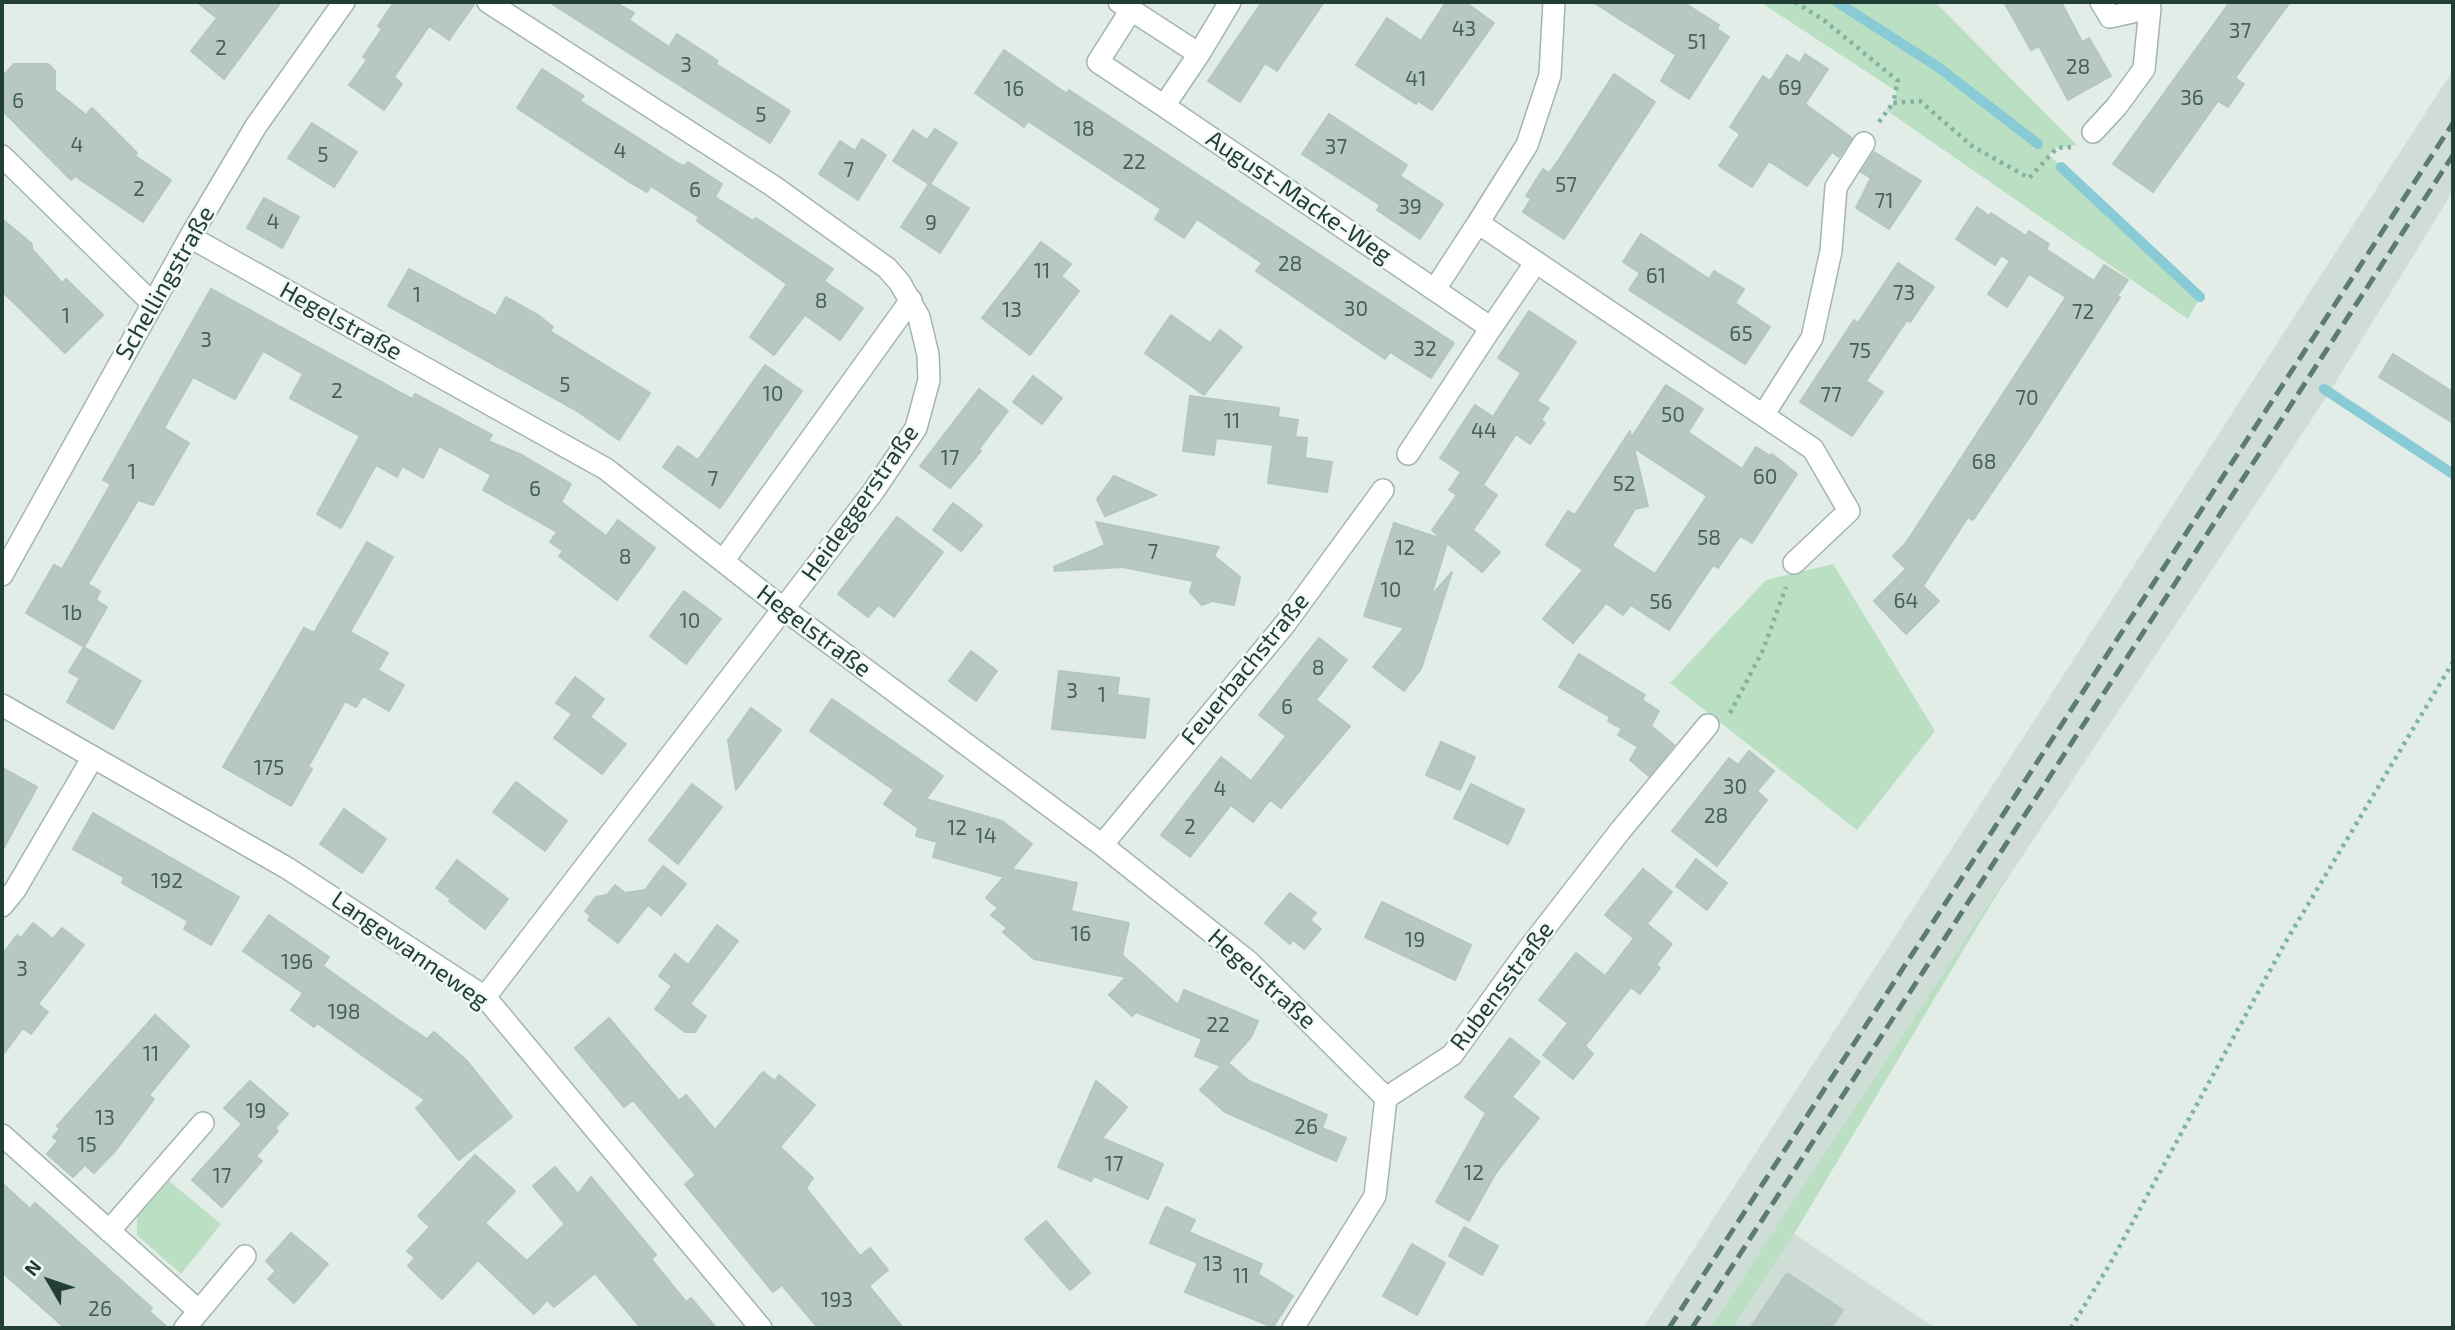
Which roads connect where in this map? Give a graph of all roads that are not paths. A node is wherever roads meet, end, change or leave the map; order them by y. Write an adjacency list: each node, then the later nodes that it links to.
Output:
1 (344, 2): 13 (street, Schellingstraße)
2 (488, 2): 16 (street, Heideggerstraße)
3 (1230, 2): 7 (street)
4 (1554, 2): 12 (street)
5 (2101, 2): 9 (street)
6 (1125, 6): 7 (street, August-Macke-Weg); 8 (street, August-Macke-Weg)
7 (1199, 54): 8 (street)
8 (1164, 106): 15 (street, August-Macke-Weg)
9 (2093, 132)
10 (1864, 144): 19 (street)
11 (2, 156): 17 (street)
12 (1478, 223): 14 (street); 15 (street)
13 (190, 237): 17 (street, Schellingstraße); 22 (street, Hegelstraße)
14 (1535, 262): 18 (street); 19 (street)
15 (1434, 289): 18 (street, August-Macke-Weg)
16 (911, 300): 22 (street); 25 (street, Heideggerstraße)
17 (153, 304): 24 (street, Schellingstraße)
18 (1491, 328): 20 (street)
19 (1764, 414): 23 (street)
20 (1408, 454)
21 (1383, 489): 29 (street, Feuerbachstraße)
22 (723, 561): 25 (street, Hegelstraße)
23 (1794, 563)
24 (2, 575)
25 (785, 610): 29 (street, Hegelstraße); 31 (street, Heideggerstraße)
26 (2, 705): 28 (street, Langewanneweg)
27 (1708, 725): 32 (street, Rubensstraße)
28 (93, 757): 30 (street); 31 (street, Langewanneweg)
29 (1102, 845): 32 (street, Hegelstraße)
30 (2, 906)
31 (485, 996): 39 (street, Langewanneweg)
32 (1386, 1098): 40 (street)
33 (203, 1123): 35 (street)
34 (2, 1135): 35 (street)
35 (109, 1231): 37 (street)
36 (245, 1256): 37 (street)
37 (199, 1311): 38 (street)
38 (185, 1328)
39 (761, 1328)
40 (1293, 1328)

